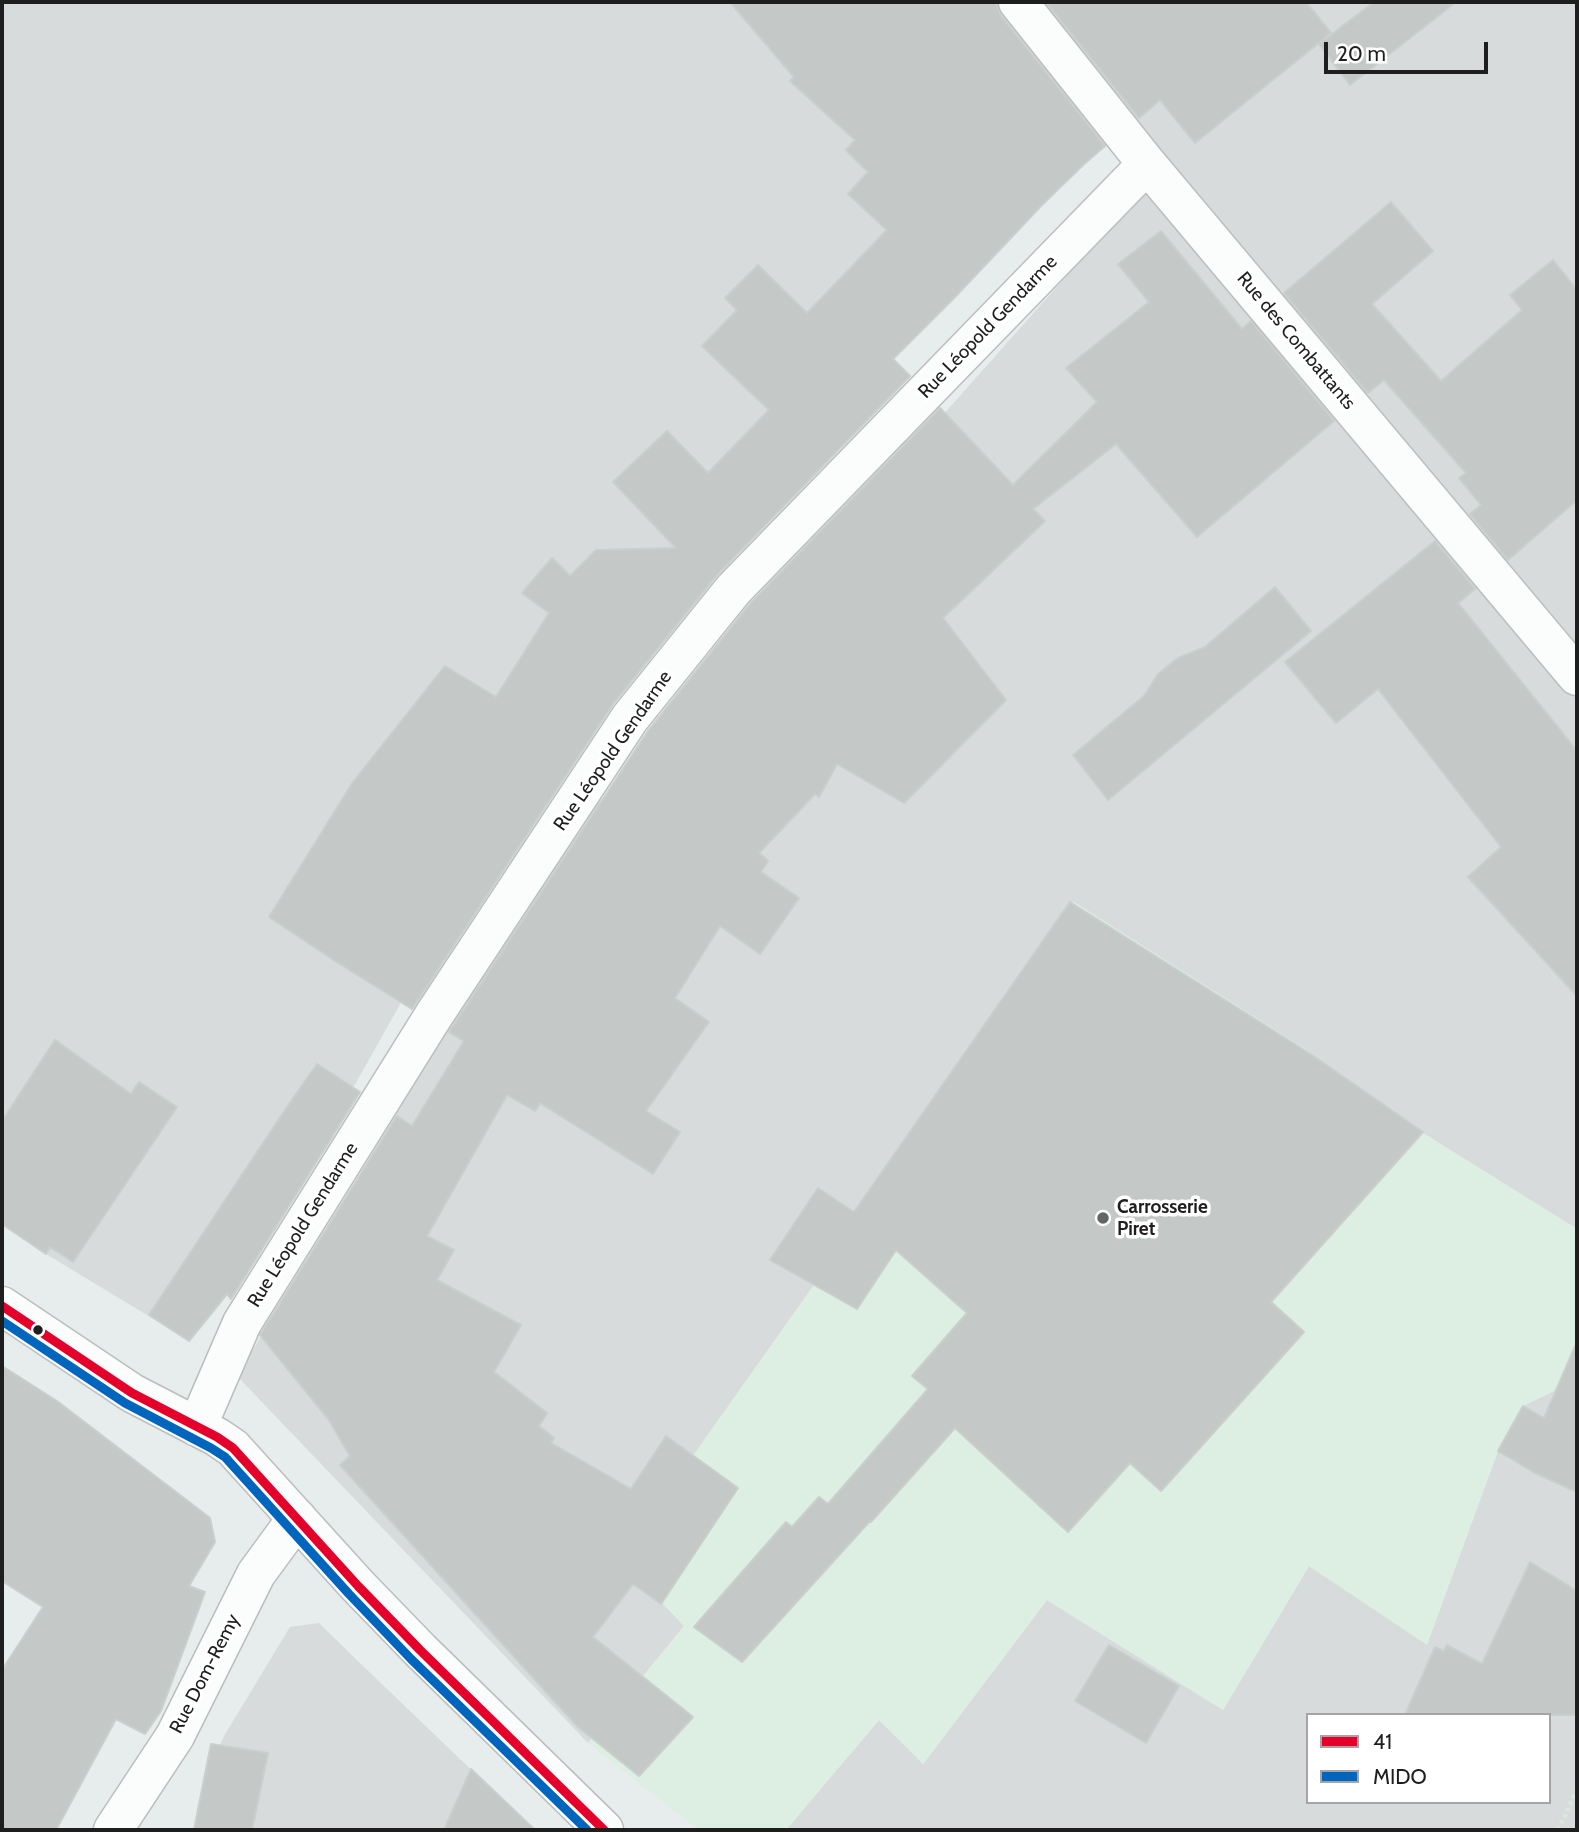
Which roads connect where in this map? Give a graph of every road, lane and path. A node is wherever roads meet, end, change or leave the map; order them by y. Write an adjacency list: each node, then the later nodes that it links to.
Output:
1 (1018, 2): 2 (street, Rue des Combattants)
2 (1147, 164): 3 (street, Rue des Combattants); 5 (street, Rue Léopold Gendarme)
3 (1577, 676)
4 (2, 1306): 5 (street)
5 (197, 1427): 6 (street)
6 (297, 1518): 8 (street, Rue Dom-Remy); 9 (street)
7 (1577, 1790): 10 (path)
8 (113, 1830)
9 (604, 1830)
10 (1558, 1830)

